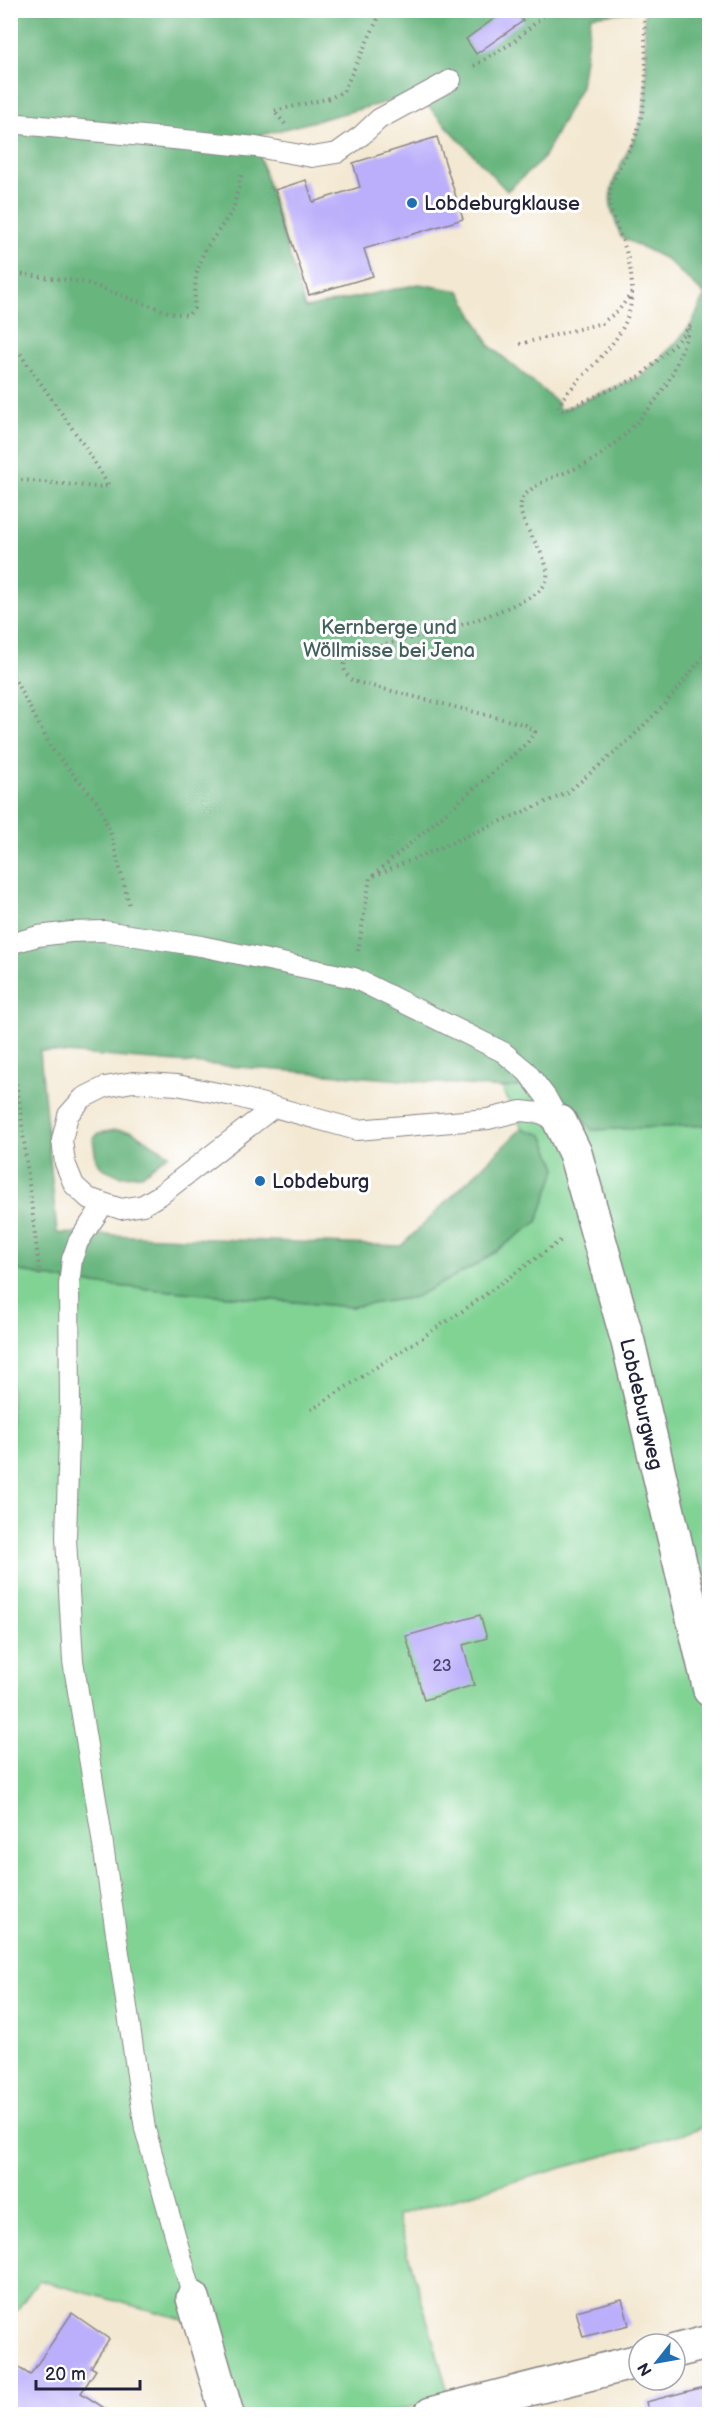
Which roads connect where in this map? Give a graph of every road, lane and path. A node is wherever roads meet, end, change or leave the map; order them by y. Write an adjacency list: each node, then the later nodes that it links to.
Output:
1 (382, 10): 9 (path)
2 (550, 10): 6 (path)
3 (644, 10): 11 (path)
4 (708, 10): 5 (path)
5 (710, 15)
6 (451, 80): 9 (lane)
7 (10, 123): 8 (lane)
8 (256, 147): 9 (lane); 10 (path)
9 (312, 157)
10 (10, 273)
11 (633, 290): 13 (path); 17 (path)
12 (10, 339): 14 (path)
13 (520, 344)
14 (10, 479)
15 (710, 648): 17 (path)
16 (10, 671): 18 (path)
17 (370, 878): 20 (path)
18 (137, 935): 19 (lane); 20 (lane)
19 (10, 944)
20 (354, 978): 23 (lane)
21 (10, 1054): 26 (path)
22 (274, 1107): 23 (lane); 24 (lane); 24 (lane)
23 (560, 1122): 25 (street, Lobdeburgweg)
24 (103, 1204): 29 (lane)
25 (590, 1204): 27 (path); 28 (street, Lobdeburgweg)
26 (40, 1281)
27 (311, 1410)
28 (710, 1690)
29 (193, 2298): 33 (street)
30 (710, 2342): 31 (street)
31 (687, 2348)
32 (627, 2364): 34 (street)
33 (227, 2415)
34 (431, 2415)

